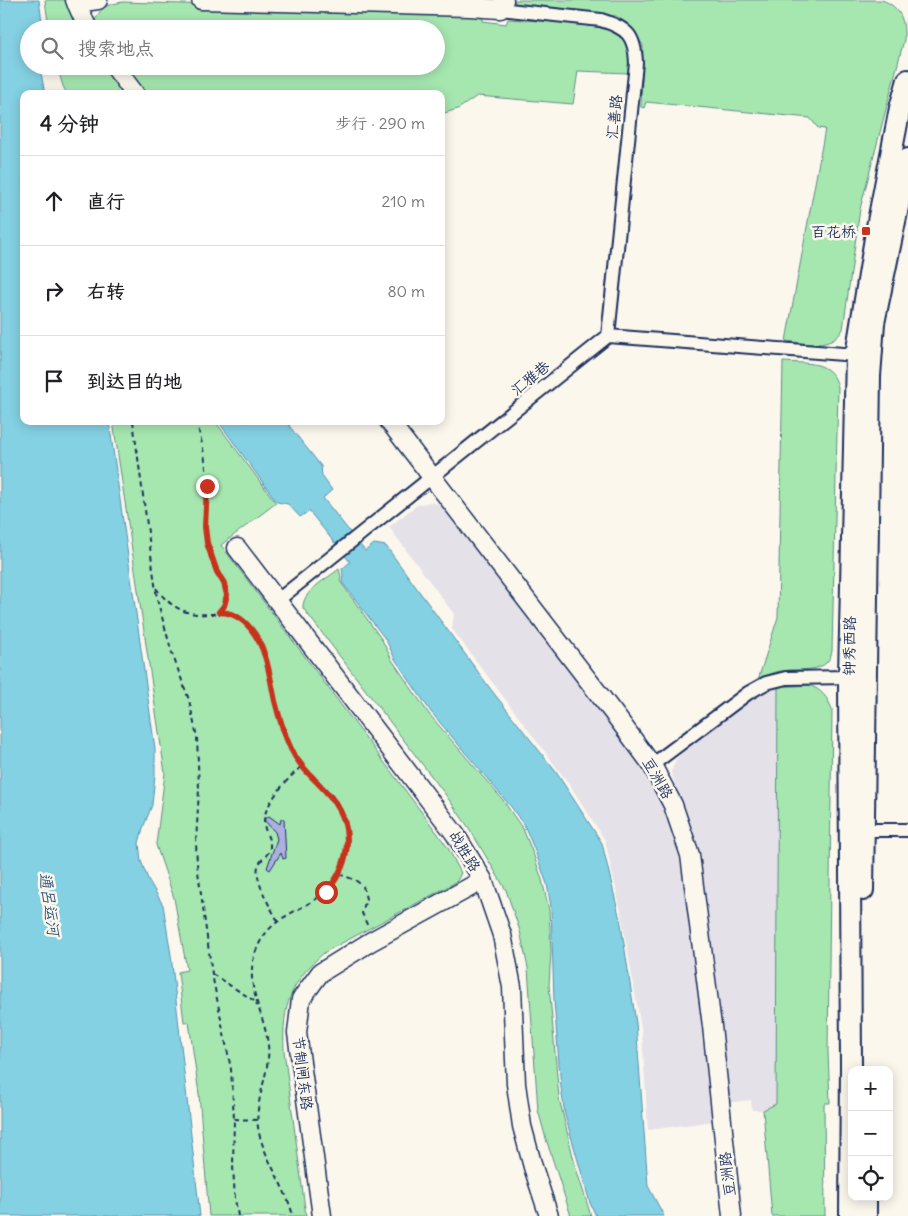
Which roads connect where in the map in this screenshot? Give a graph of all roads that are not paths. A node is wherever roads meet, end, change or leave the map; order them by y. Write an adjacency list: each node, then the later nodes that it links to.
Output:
1 (98, 0): 3 (street)
2 (201, 0): 4 (street)
3 (76, 2): 5 (street)
4 (502, 5): 10 (street, 汇善路)
5 (84, 20)
6 (121, 75): 8 (street)
7 (908, 80): 11 (main road, 钟秀西路)
8 (132, 90)
9 (908, 159): 18 (main road, 钟秀西路)
10 (608, 336): 11 (street); 13 (street, 汇雅巷)
11 (856, 355): 16 (main road, 钟秀西路)
12 (392, 425): 13 (street, 豆洲路)
13 (432, 476): 15 (street, 汇雅巷); 17 (street, 豆洲路)
14 (237, 548): 15 (street, 战胜路)
15 (278, 600): 20 (street, 战胜路)
16 (849, 677): 17 (street); 18 (main road, 钟秀西路)
17 (652, 765): 25 (street, 豆洲路)
18 (856, 830): 19 (street); 21 (main road, 钟秀西路); 26 (main road, 钟秀西路)
19 (908, 830)
20 (483, 880): 23 (street, 节制闸东路); 24 (street, 战胜路)
21 (863, 1066)
22 (866, 1201): 27 (main road)
23 (322, 1216)
24 (549, 1216)
25 (732, 1216)
26 (850, 1216)
27 (866, 1216)

